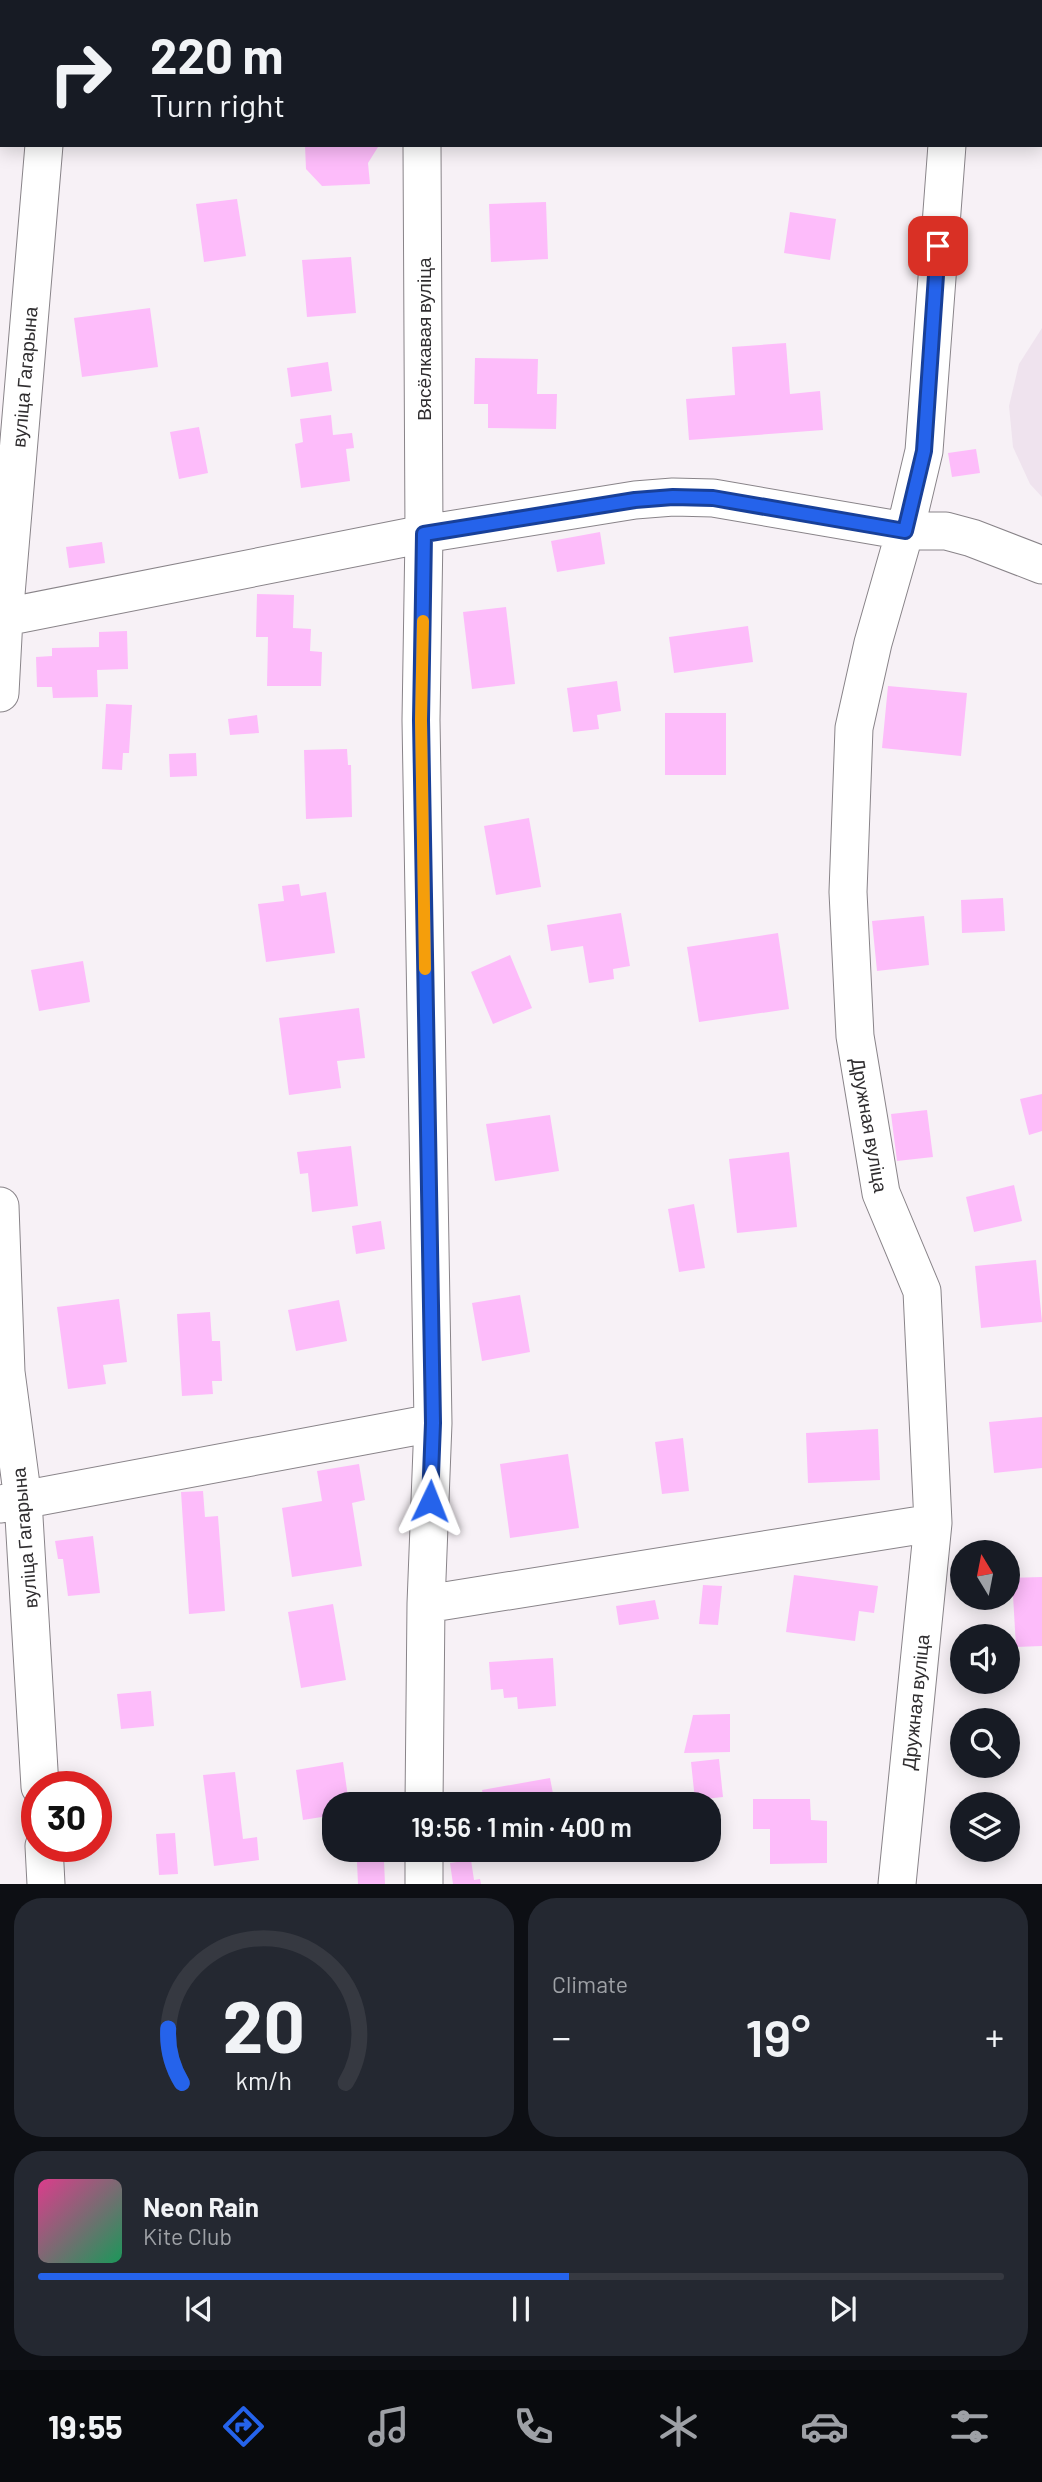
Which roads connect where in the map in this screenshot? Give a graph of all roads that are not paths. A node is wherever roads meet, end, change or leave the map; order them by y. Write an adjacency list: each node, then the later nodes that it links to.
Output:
1 (44, 147): 7 (street, вуліца Гагарына)
2 (422, 147): 5 (street, Вясёлкавая вуліца)
3 (947, 147): 4 (street, Дружная вуліца)
4 (905, 531): 5 (street); 6 (street); 12 (street, Дружная вуліца)
5 (424, 534): 7 (street); 10 (street, Вясёлкавая вуліца)
6 (1042, 565)
7 (2, 618): 8 (street, вуліца Гагарына)
8 (0, 693)
9 (0, 1206): 11 (street, вуліца Гагарына)
10 (433, 1423): 11 (street); 13 (street, Вясёлкавая вуліца)
11 (11, 1502): 14 (street, вуліца Гагарына)
12 (933, 1523): 13 (street); 20 (street, Дружная вуліца)
13 (426, 1604): 15 (street)
14 (38, 1771)
15 (424, 1792)
16 (45, 1862): 18 (street)
17 (424, 1862): 19 (street)
18 (46, 1884)
19 (424, 1884)
20 (898, 1884)

